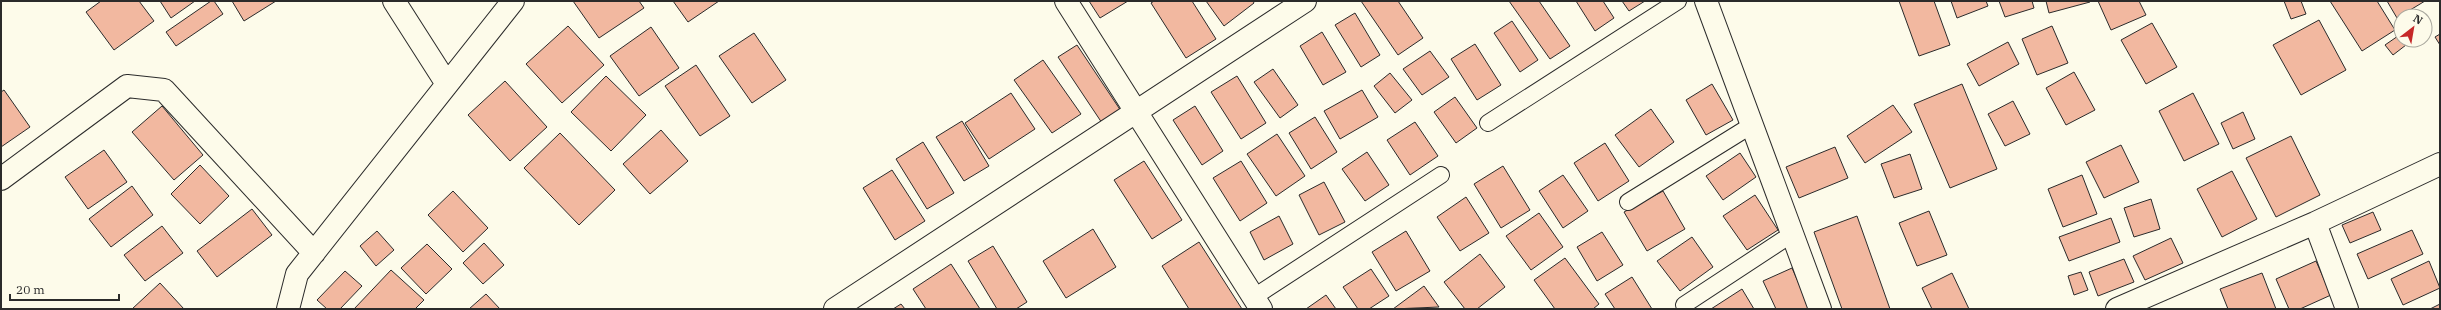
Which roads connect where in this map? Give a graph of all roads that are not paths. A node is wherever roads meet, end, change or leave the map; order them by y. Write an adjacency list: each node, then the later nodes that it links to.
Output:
1 (394, 1): 7 (street)
2 (513, 1): 7 (street)
3 (1066, 1): 8 (street)
4 (1305, 1): 8 (street)
5 (1678, 1): 9 (lane)
6 (1706, 1): 10 (street)
7 (447, 84): 17 (street)
8 (1138, 112): 18 (street); 21 (street)
9 (1488, 123)
10 (1752, 125): 14 (lane); 16 (street)
11 (2440, 164): 15 (street)
12 (1441, 175): 18 (lane)
13 (1, 179): 17 (street)
14 (1628, 202)
15 (2315, 223): 23 (street); 24 (street)
16 (1792, 234): 19 (lane); 22 (street)
17 (314, 253): 20 (street)
18 (1257, 303)
19 (1684, 306)
20 (288, 309)
21 (836, 309)
22 (1820, 309)
23 (2117, 309)
24 (2348, 309)

